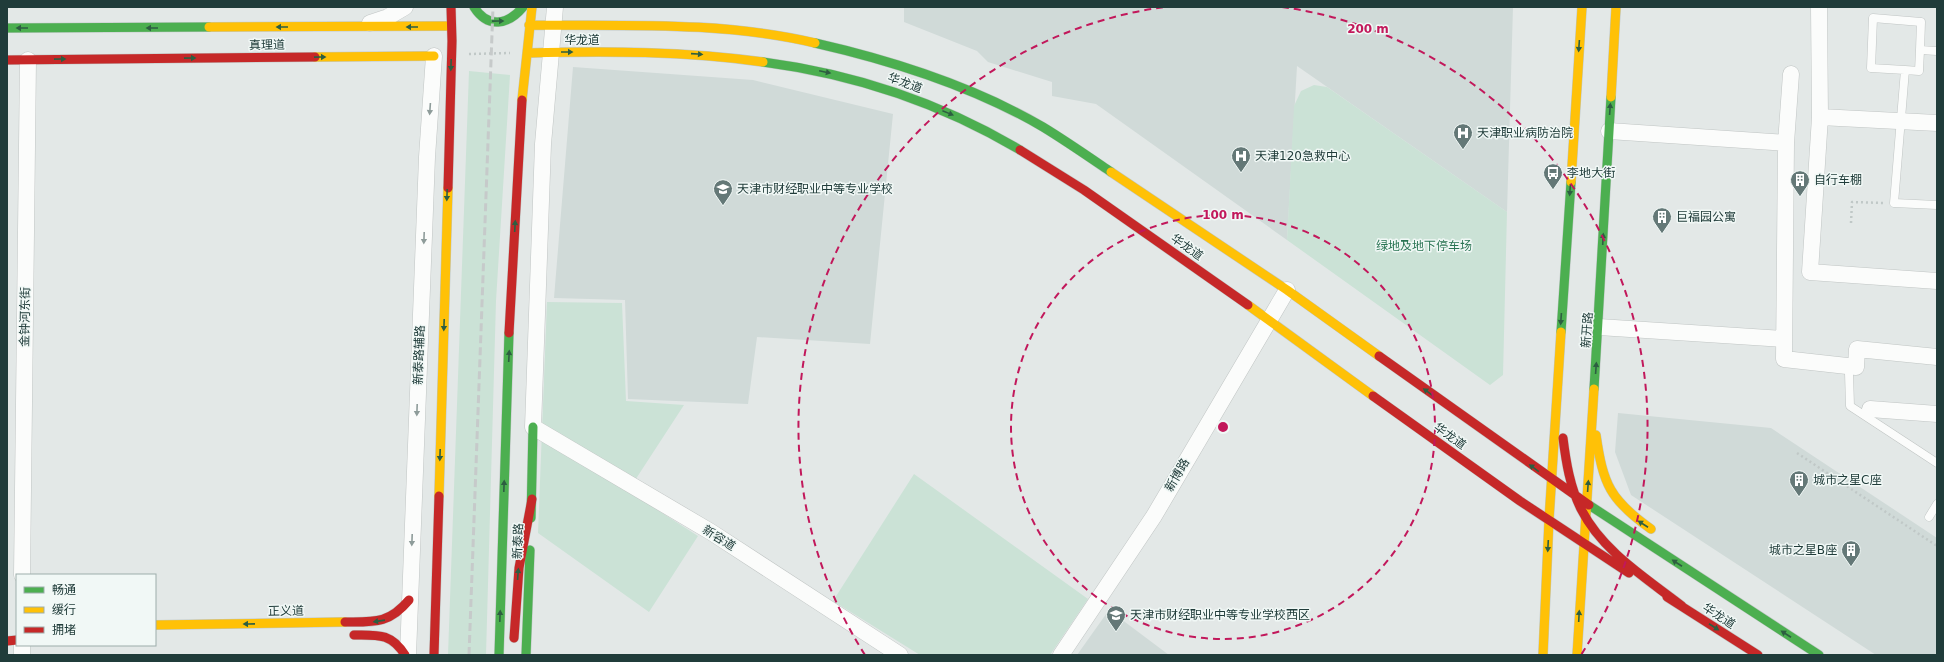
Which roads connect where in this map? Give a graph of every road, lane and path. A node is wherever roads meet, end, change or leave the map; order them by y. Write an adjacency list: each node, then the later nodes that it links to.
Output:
1 (405, 7): 12 (street)
2 (451, 7): 11 (main road)
3 (474, 7): 4 (main road, one-way to 4)
4 (523, 7)
5 (532, 7): 10 (main road)
6 (555, 7): 14 (street)
7 (1582, 7): 39 (main road, one-way to 39)
8 (1616, 7): 27 (main road, 新开路, one-way to 8)
9 (1819, 7): 24 (street)
10 (529, 24): 14 (main road); 17 (main road)
11 (451, 26): 12 (main road, 真理道, one-way to 12); 18 (main road)
12 (356, 27): 13 (main road, 真理道, one-way to 13)
13 (7, 28)
14 (551, 39): 17 (main road, 华龙道); 33 (main road); 34 (main road, 华龙道, one-way to 34); 43 (street)
15 (1920, 50): 16 (lane); 22 (lane); 22 (lane)
16 (1937, 51)
17 (528, 53): 18 (path); 66 (main road, one-way to 17)
18 (452, 55): 65 (main road, one-way to 65)
19 (434, 56): 21 (main road, 真理道, one-way to 19); 58 (street, 新泰路辅路, one-way to 58)
20 (7, 60): 21 (main road, 真理道)
21 (28, 60): 57 (street, 金钟河东街)
22 (1905, 70): 25 (lane)
23 (1791, 74): 28 (street)
24 (1820, 117): 25 (street); 32 (street)
25 (1902, 122): 26 (street); 29 (lane)
26 (1937, 123)
27 (1609, 131): 28 (street); 35 (main road, 新开路, one-way to 27)
28 (1786, 143): 36 (street)
29 (1894, 203): 30 (lane); 31 (path)
30 (1937, 205)
31 (1851, 223)
32 (1937, 281)
33 (1286, 290): 34 (street, 新博路); 46 (main road, one-way to 33)
34 (1268, 319): 53 (main road, 华龙道); 69 (street, 新博路)
35 (1599, 327): 36 (street); 40 (main road, 新开路, one-way to 35)
36 (1783, 339): 37 (street)
37 (1937, 357)
38 (1848, 373): 45 (lane)
39 (1556, 395): 46 (main road); 47 (main road)
40 (1593, 407): 49 (main road, 新开路, one-way to 40); 54 (main road, one-way to 40)
41 (1870, 409): 42 (street)
42 (1937, 414)
43 (534, 427): 48 (main road, 新泰路); 68 (street, 新容道)
44 (1796, 453): 56 (path)
45 (1937, 463)
46 (1551, 480): 47 (main road); 53 (main road)
47 (1576, 497): 49 (main road); 51 (main road)
48 (532, 499): 63 (main road, one-way to 48); 67 (main road, 新泰路)
49 (1586, 504): 51 (main road, 新开路); 73 (main road, one-way to 49)
50 (1937, 504): 52 (lane)
51 (1585, 517): 55 (main road, 新开路); 59 (main road)
52 (1929, 517)
53 (1549, 520): 55 (main road, 华龙道); 70 (main road, one-way to 70)
54 (1657, 534)
55 (1583, 543): 59 (main road, 华龙道); 71 (main road, 新开路, one-way to 55)
56 (1937, 546)
57 (22, 574)
58 (409, 600): 61 (main road, 正义道, one-way to 61); 64 (street, 新泰路辅路)
59 (1682, 606): 72 (main road, 华龙道, one-way to 72)
60 (1790, 624): 73 (main road)
61 (156, 625)
62 (344, 635): 64 (main road)
63 (514, 647)
64 (406, 655)
65 (434, 655)
66 (499, 655)
67 (526, 655)
68 (900, 655)
69 (1061, 655)
70 (1543, 655)
71 (1577, 655)
72 (1758, 655)
73 (1819, 655)

